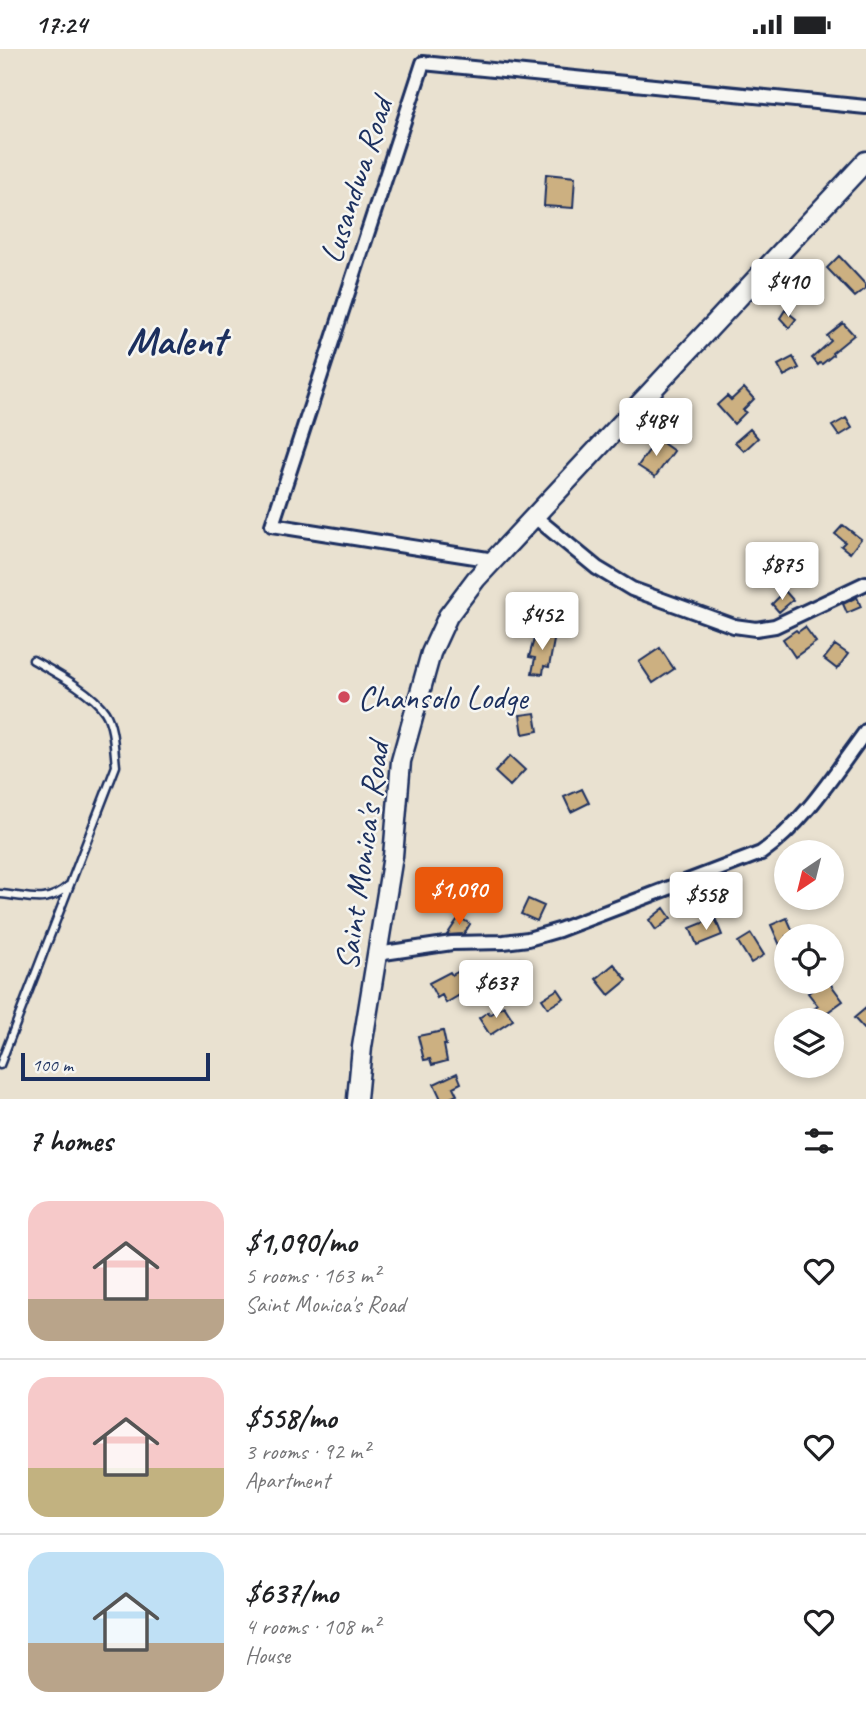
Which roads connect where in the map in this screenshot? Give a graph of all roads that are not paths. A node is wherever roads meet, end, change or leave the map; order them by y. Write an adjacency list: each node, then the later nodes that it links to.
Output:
1 (866, 107): 4 (street, Lusandwa Road)
2 (866, 161): 3 (street, Saint Monica's Road)
3 (535, 517): 4 (street, Saint Monica's Road); 5 (street)
4 (494, 560): 10 (street, Saint Monica's Road)
5 (866, 583)
6 (33, 660): 8 (lane)
7 (866, 731): 10 (street)
8 (69, 884): 9 (lane); 11 (lane)
9 (0, 894)
10 (377, 954): 12 (street, Saint Monica's Road)
11 (0, 1065)
12 (357, 1099)

